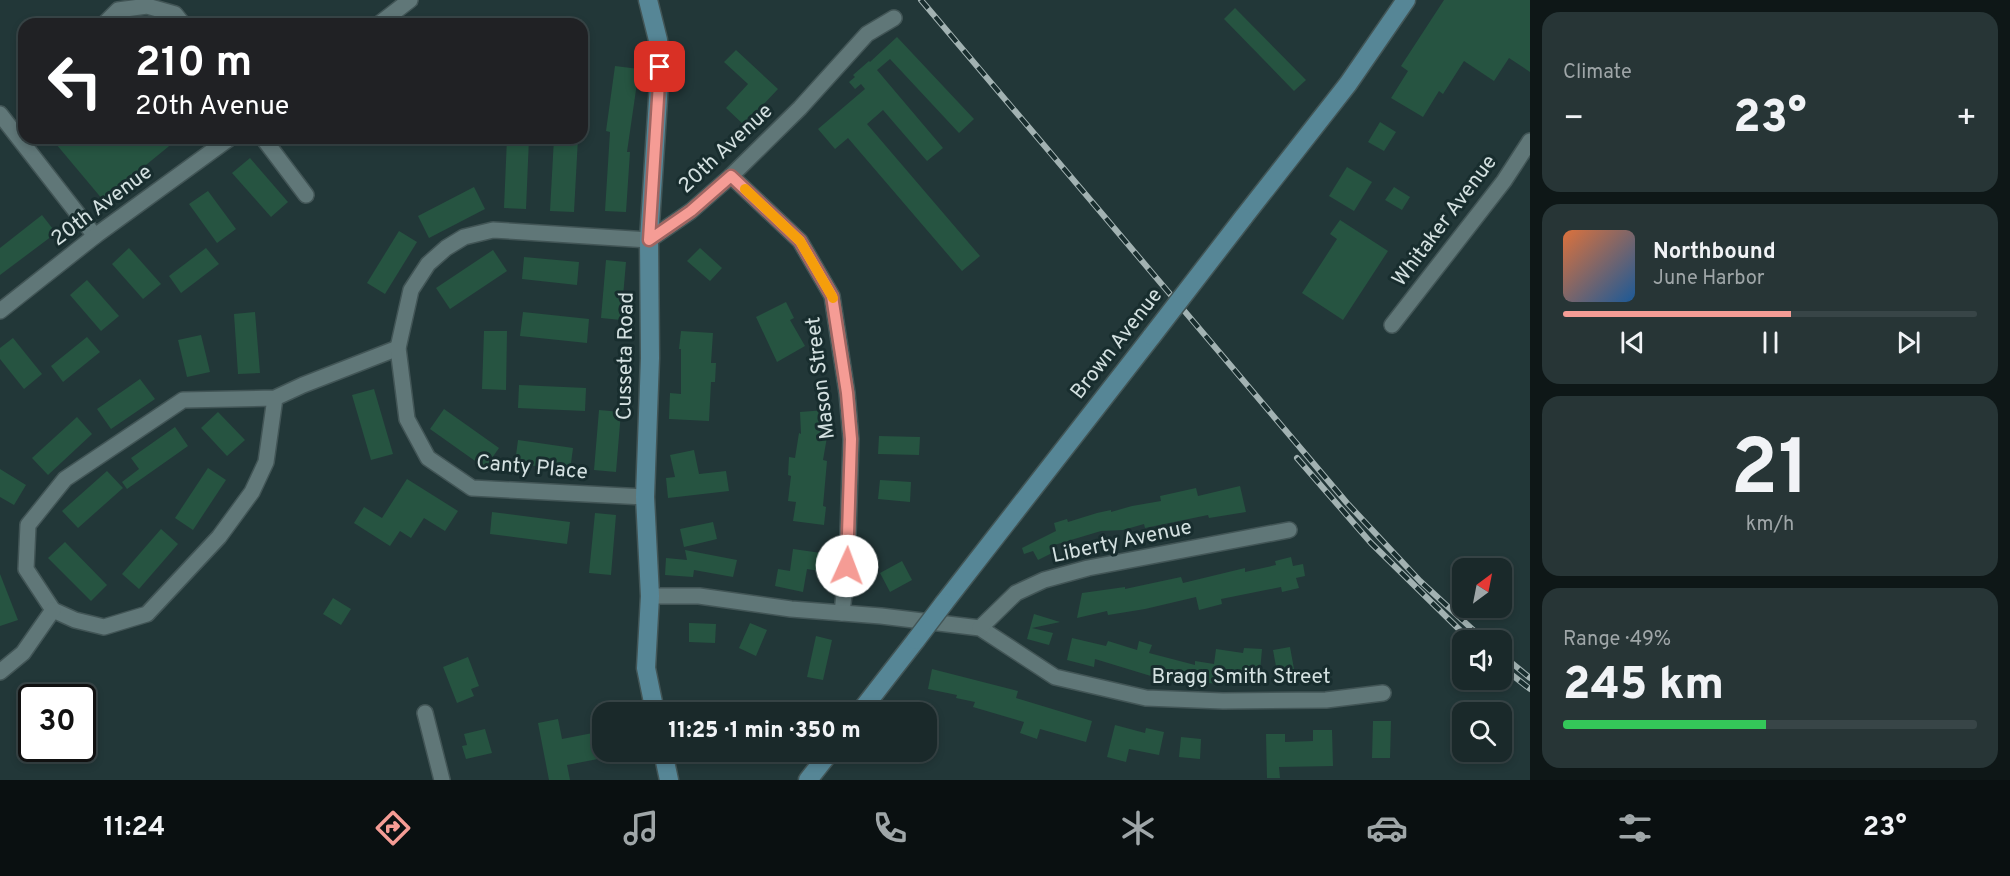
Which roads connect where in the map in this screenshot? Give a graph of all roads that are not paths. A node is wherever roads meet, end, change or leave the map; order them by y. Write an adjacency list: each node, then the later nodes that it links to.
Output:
1 (410, 0): 6 (street)
2 (648, 0): 17 (street, Cusseta Road)
3 (1406, 0): 31 (street, Brown Avenue, bridge)
4 (110, 18): 5 (street)
5 (178, 18)
6 (387, 18)
7 (894, 18): 14 (street, 20th Avenue)
8 (0, 114): 9 (street)
9 (18, 137)
10 (1530, 141): 19 (street, Whitaker Avenue)
11 (23, 144): 16 (street)
12 (222, 144): 16 (street, 20th Avenue)
13 (268, 144): 15 (street)
14 (731, 176): 17 (street, 20th Avenue); 26 (street, Mason Street)
15 (306, 195)
16 (95, 236): 18 (street, 20th Avenue)
17 (649, 240): 20 (street, Canty Place); 22 (street, Cusseta Road)
18 (0, 311)
19 (1392, 325)
20 (398, 348): 21 (street); 22 (street, Canty Place)
21 (275, 398): 25 (street); 25 (street)
22 (645, 497): 24 (street, Cusseta Road)
23 (1289, 530): 27 (street, Liberty Avenue)
24 (650, 596): 26 (street, Bragg Smith Street); 30 (street, Cusseta Road)
25 (53, 610): 28 (street)
26 (842, 613): 27 (street, Bragg Smith Street)
27 (980, 628): 29 (street, Bragg Smith Street)
28 (0, 672)
29 (1383, 693)
30 (653, 702)
31 (868, 702)
32 (424, 713): 35 (street)
33 (665, 762): 36 (street)
34 (822, 762): 37 (street)
35 (442, 780)
36 (669, 780)
37 (808, 780)

